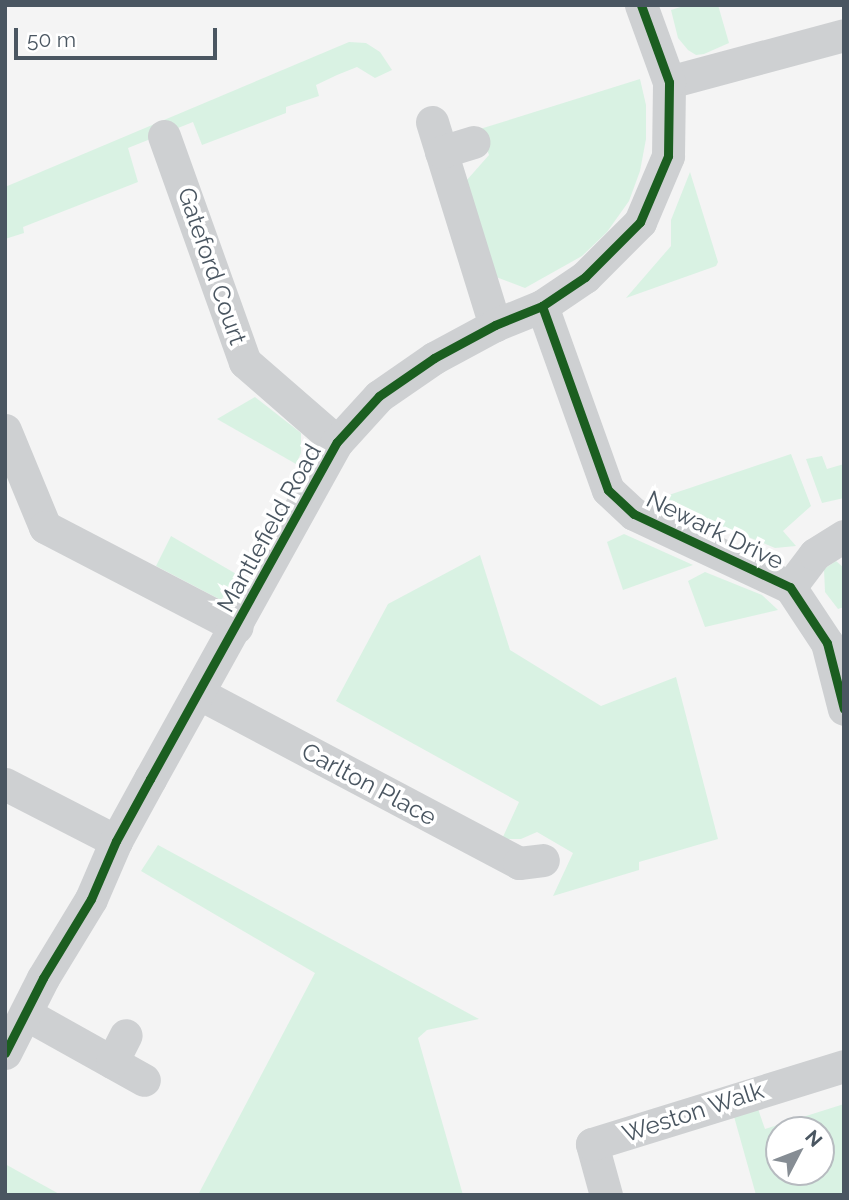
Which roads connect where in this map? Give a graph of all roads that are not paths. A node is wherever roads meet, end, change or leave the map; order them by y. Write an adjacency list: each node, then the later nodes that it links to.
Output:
1 (641, 5): 3 (street, Mantlefield Road)
2 (844, 35): 3 (street)
3 (669, 82): 6 (street, Mantlefield Road)
4 (164, 135): 9 (street, Gateford Court)
5 (474, 142): 7 (street)
6 (542, 306): 7 (street, Mantlefield Road); 11 (street, Newark Drive)
7 (495, 325): 9 (street, Mantlefield Road)
8 (5, 430): 12 (street)
9 (337, 442): 12 (street, Mantlefield Road)
10 (844, 536): 11 (street)
11 (790, 587): 14 (street, Newark Drive)
12 (237, 627): 13 (street, Mantlefield Road)
13 (198, 693): 16 (street, Mantlefield Road); 17 (street, Carlton Place)
14 (844, 709)
15 (5, 784): 16 (street)
16 (116, 841): 18 (street, Mantlefield Road)
17 (543, 860)
18 (26, 1014): 19 (street, Mantlefield Road); 21 (street)
19 (5, 1053)
20 (844, 1066): 22 (street, Weston Walk)
21 (144, 1080)
22 (606, 1195)

